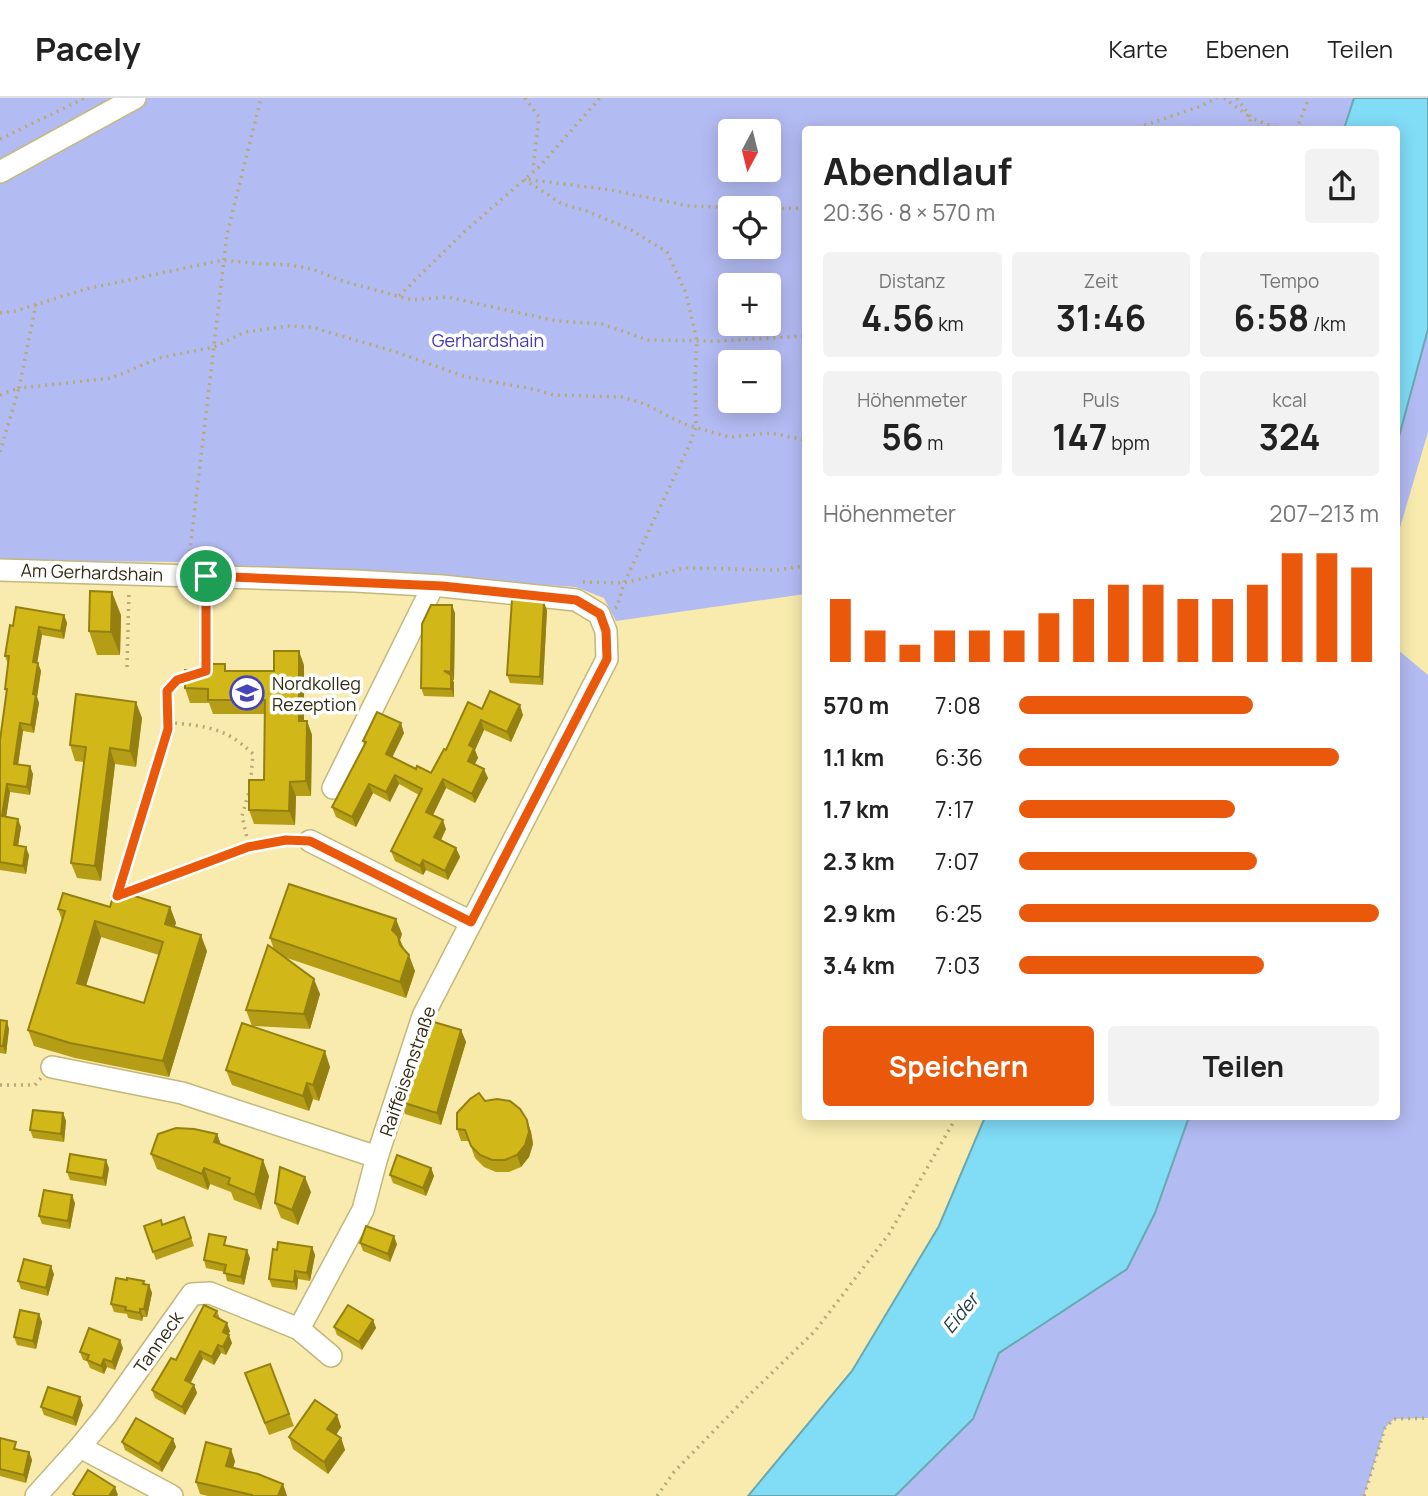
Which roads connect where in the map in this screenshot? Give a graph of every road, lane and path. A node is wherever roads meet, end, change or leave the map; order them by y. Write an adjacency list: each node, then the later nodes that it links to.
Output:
1 (85, 98): 15 (path)
2 (135, 98): 16 (street)
3 (261, 98): 22 (path)
4 (525, 98): 17 (path)
5 (600, 98): 17 (path)
6 (1217, 98): 11 (path)
7 (1224, 98): 10 (path)
8 (1237, 98): 10 (path)
9 (1309, 98): 14 (path)
10 (1251, 118): 12 (path); 13 (path)
11 (1143, 126)
12 (1248, 126)
13 (1272, 126)
14 (1298, 126)
15 (0, 139)
16 (0, 172)
17 (533, 172): 18 (path)
18 (524, 179): 19 (path); 23 (path); 27 (path)
19 (718, 207)
20 (802, 208): 21 (path)
21 (781, 209)
22 (223, 260): 23 (path); 24 (path); 28 (path)
23 (399, 296): 27 (path)
24 (36, 304): 25 (path); 29 (path)
25 (0, 313)
26 (802, 336): 27 (path)
27 (697, 341): 31 (path)
28 (214, 346): 29 (path); 31 (path); 36 (path)
29 (19, 388): 30 (path); 33 (path)
30 (0, 395)
31 (696, 427): 32 (path); 38 (path)
32 (802, 439)
33 (0, 452)
34 (802, 566): 38 (path)
35 (0, 571): 36 (street, Am Gerhardshain)
36 (197, 576): 40 (street, Am Gerhardshain); 43 (path)
37 (573, 582): 38 (path)
38 (624, 583)
39 (129, 586): 42 (path)
40 (433, 586): 41 (street, Am Gerhardshain); 46 (street)
41 (600, 614): 49 (street, Raiffeisenstraße)
42 (127, 667)
43 (206, 671)
44 (197, 674): 45 (path)
45 (168, 722): 48 (path); 48 (path)
46 (333, 788)
47 (310, 841): 48 (path); 49 (street)
48 (248, 847)
49 (471, 922): 53 (street, Raiffeisenstraße)
50 (52, 1067): 51 (path); 53 (street, Raiffeisenstraße)
51 (0, 1085)
52 (955, 1120): 60 (path)
53 (377, 1157): 54 (street)
54 (299, 1329): 55 (street, Tanneck); 57 (street, Tanneck)
55 (331, 1356)
56 (1428, 1418): 61 (path)
57 (80, 1447): 58 (street, Tanneck); 59 (street)
58 (36, 1496)
59 (172, 1496)
60 (657, 1496)
61 (1364, 1496)

